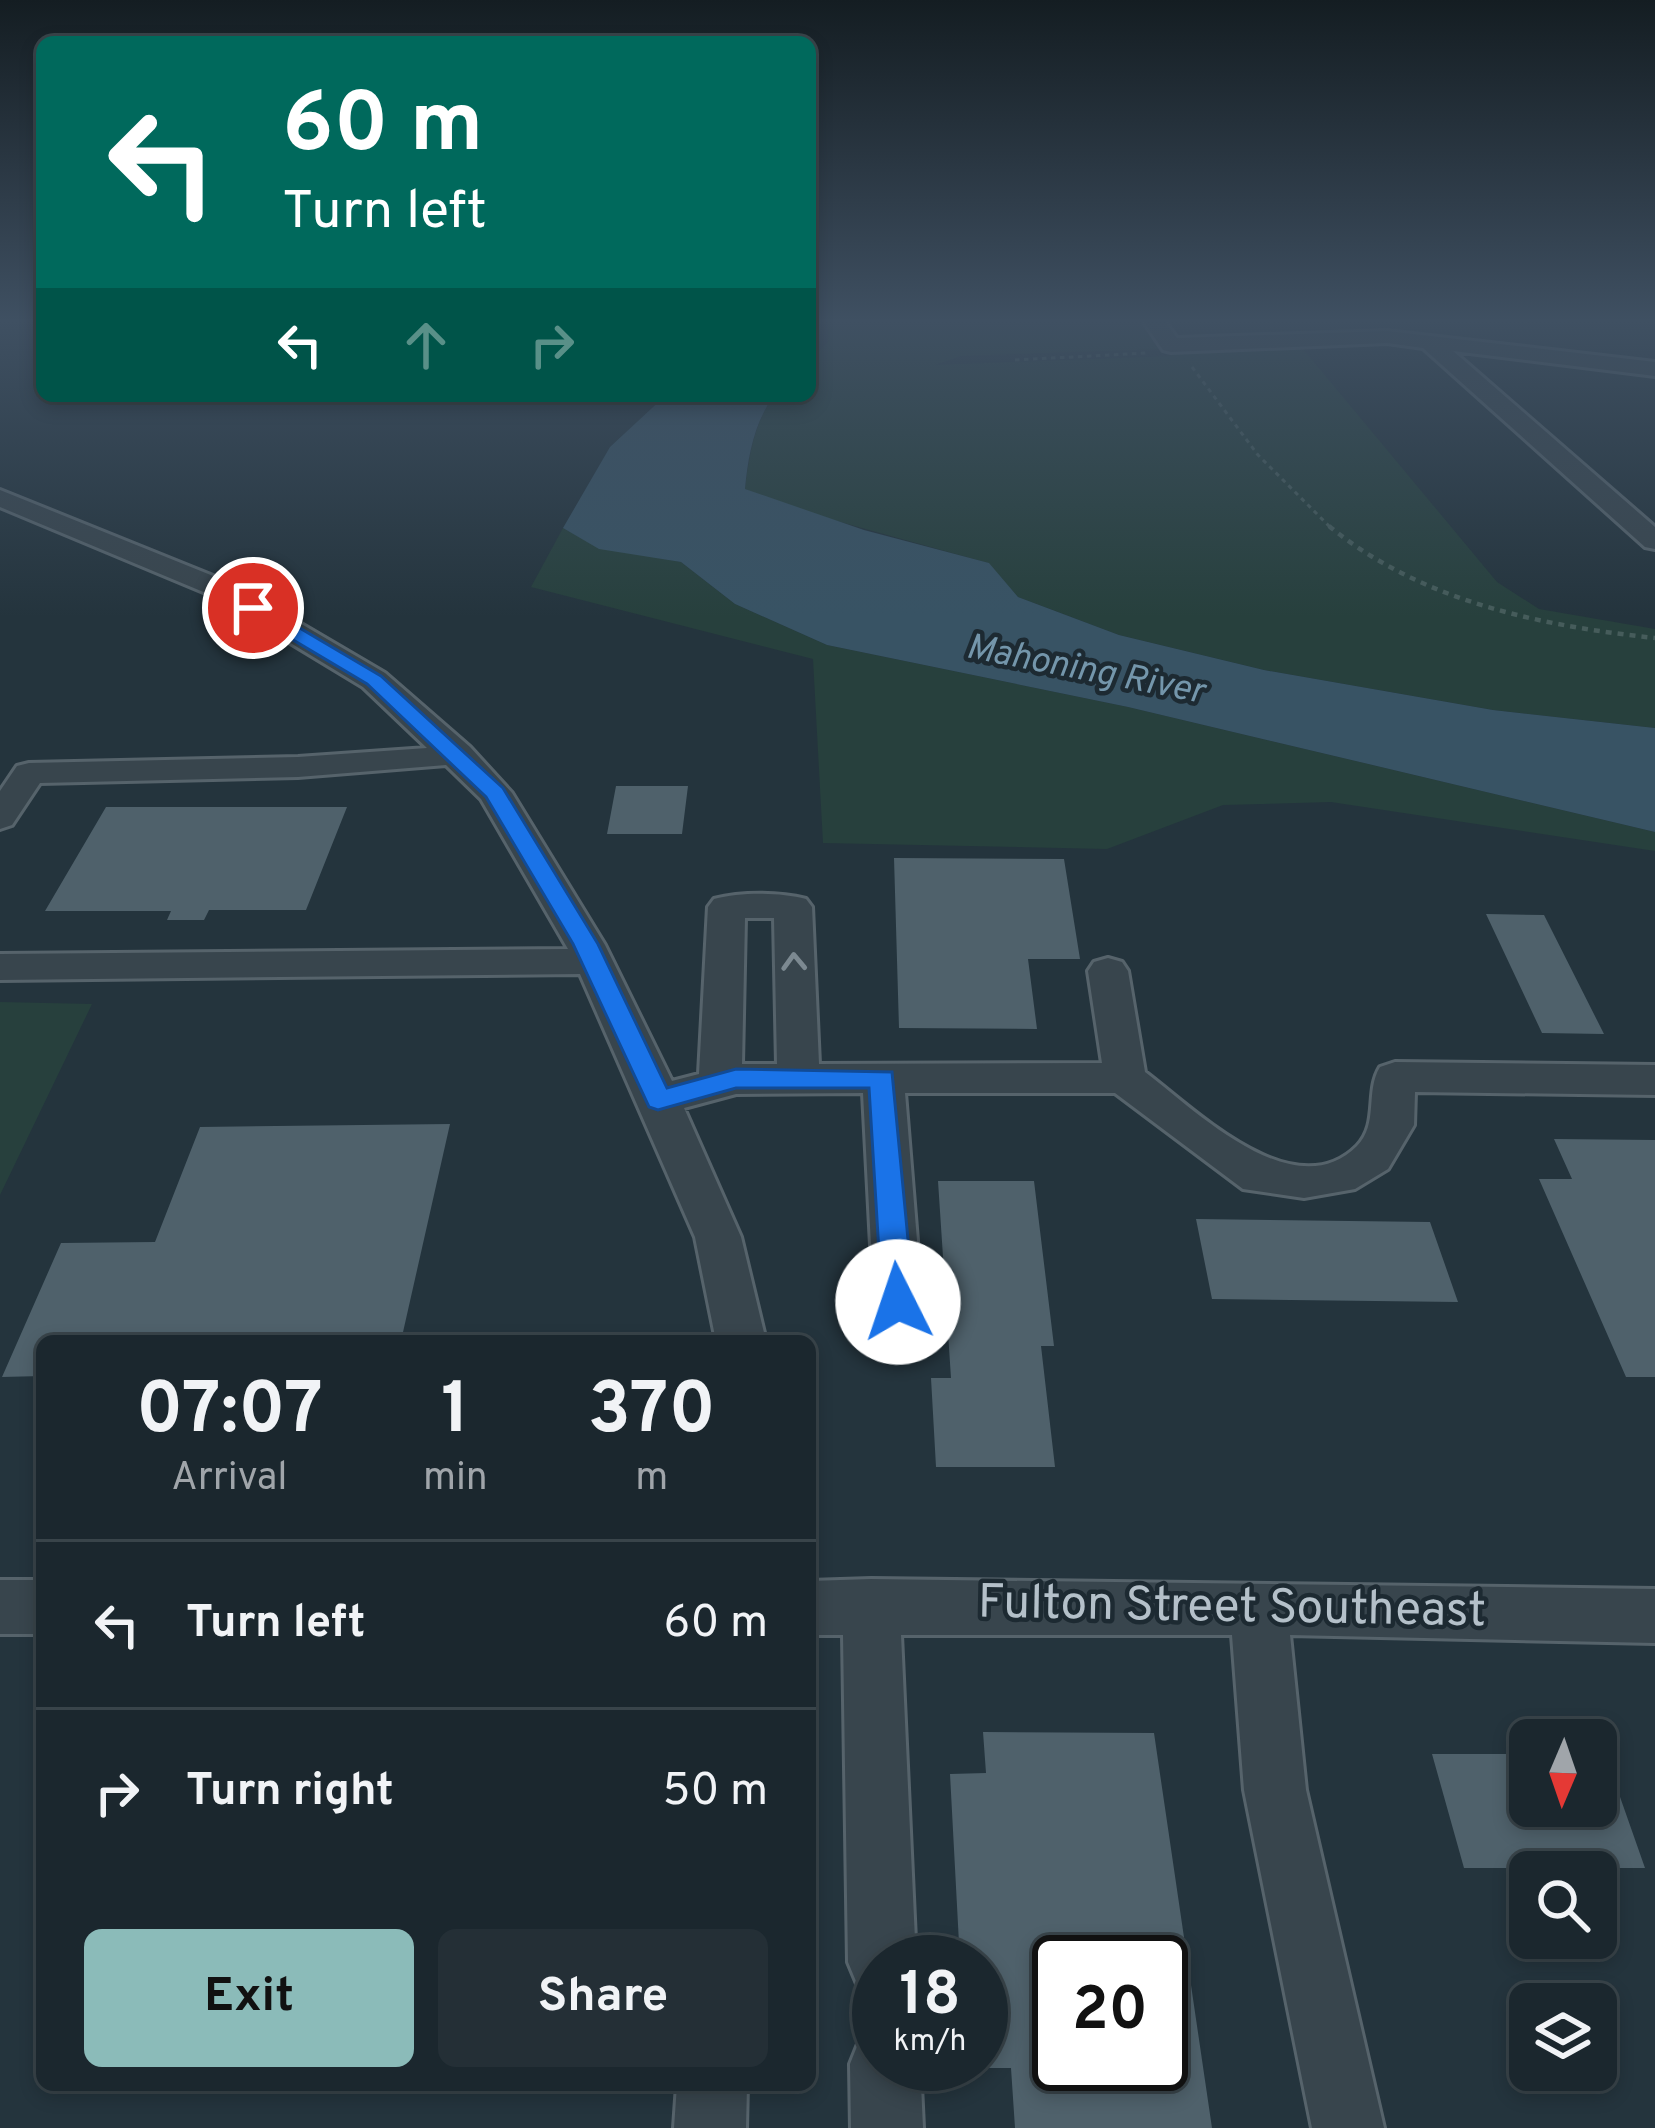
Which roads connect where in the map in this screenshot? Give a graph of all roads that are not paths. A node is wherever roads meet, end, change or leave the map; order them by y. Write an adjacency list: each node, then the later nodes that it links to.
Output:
1 (1515, 418): 3 (street)
2 (0, 498): 4 (street)
3 (1655, 541)
4 (458, 754): 5 (street); 6 (street)
5 (0, 818)
6 (594, 961): 7 (street); 14 (street)
7 (0, 967)
8 (1108, 971): 11 (street)
9 (798, 1078): 10 (street); 13 (street); 13 (street, one-way to 13)
10 (883, 1078): 11 (street); 15 (street)
11 (1125, 1078): 12 (street)
12 (1655, 1080)
13 (720, 1083): 14 (street)
14 (658, 1100): 16 (street)
15 (898, 1302)
16 (740, 1335)
17 (0, 1606): 19 (street)
18 (871, 1606): 20 (street, Fulton Street Southeast); 21 (street, Fulton Street Southeast); 23 (street)
19 (36, 1607)
20 (1258, 1607): 22 (street, Fulton Street Southeast); 28 (street)
21 (816, 1608)
22 (1655, 1616)
23 (881, 1935)
24 (712, 2091): 26 (street)
25 (886, 2091): 27 (street)
26 (710, 2128)
27 (887, 2128)
28 (1348, 2128)

